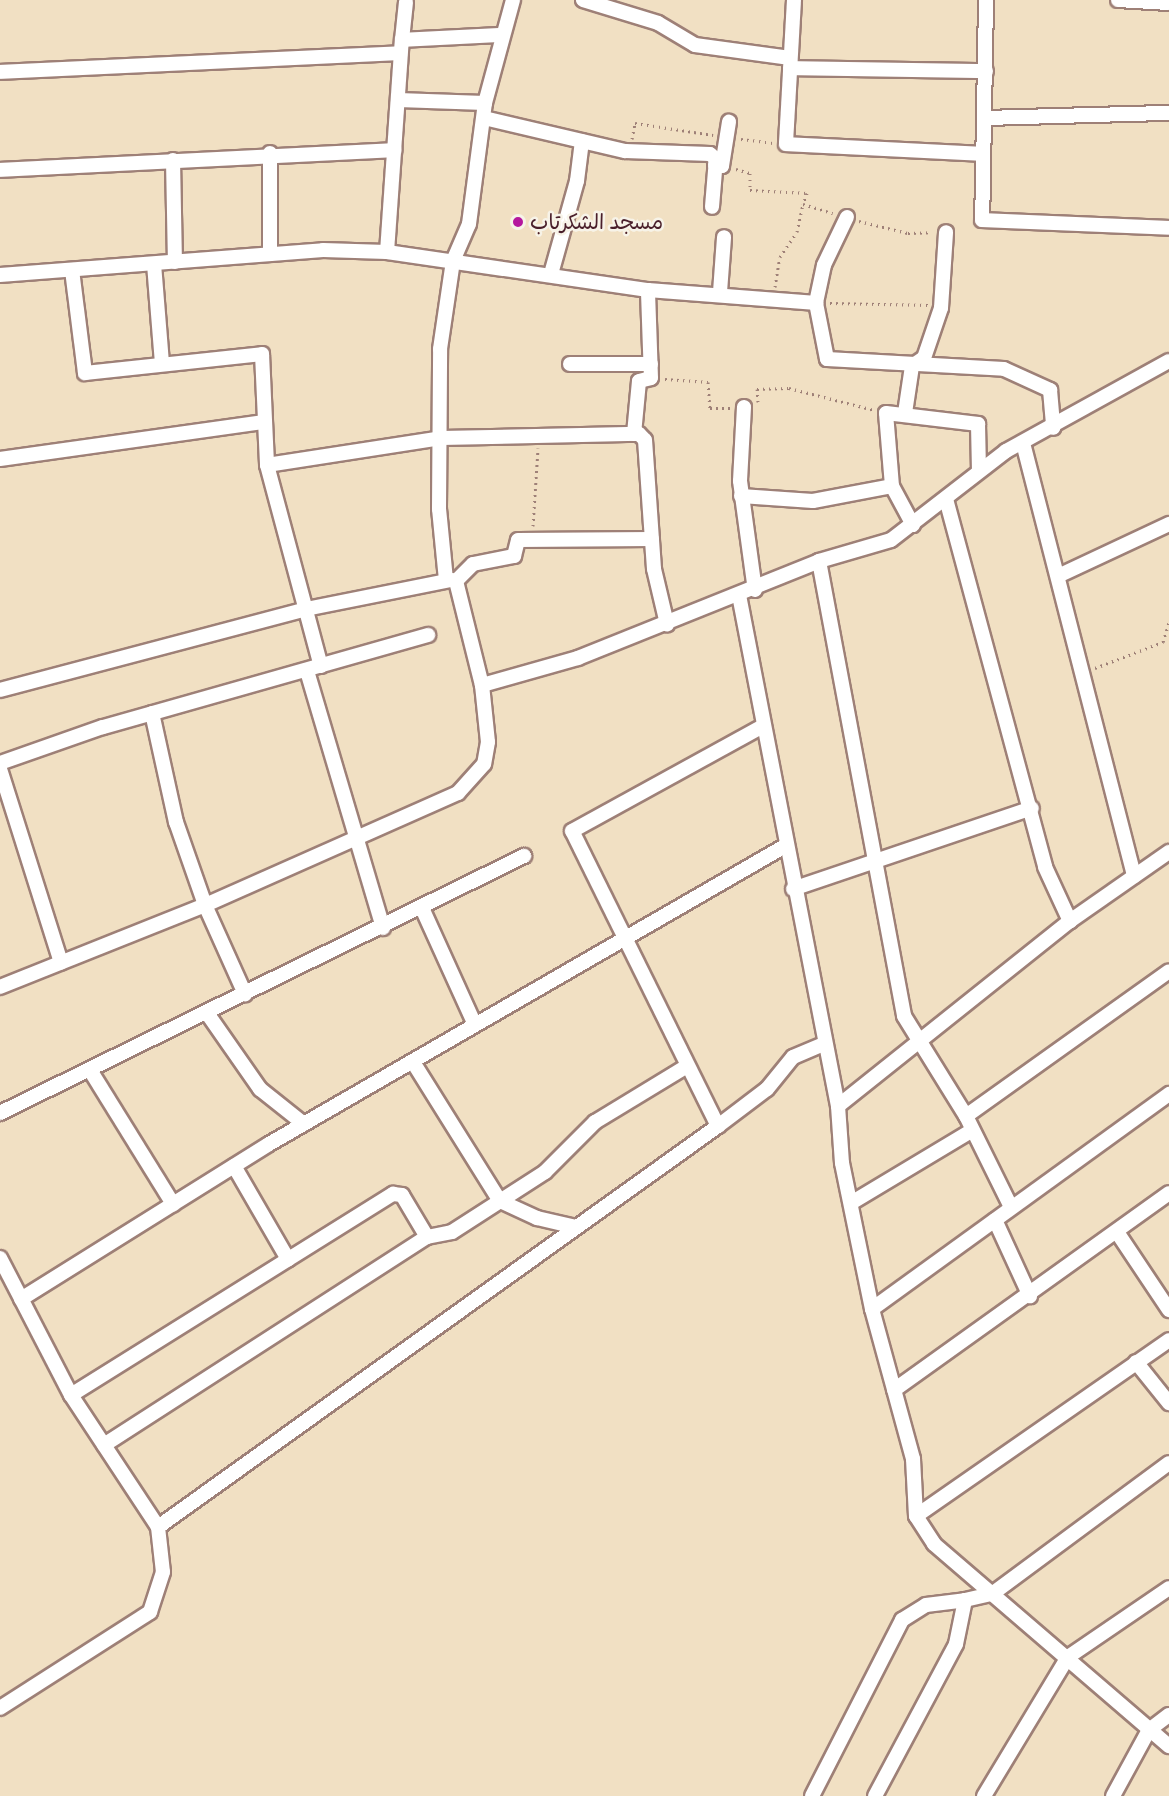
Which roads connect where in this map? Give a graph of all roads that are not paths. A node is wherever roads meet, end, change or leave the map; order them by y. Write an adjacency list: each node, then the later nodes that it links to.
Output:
1 (513, 0): 8 (street)
2 (583, 0): 10 (street)
3 (794, 0): 10 (street)
4 (986, 0): 11 (street)
5 (1118, 0): 7 (street)
6 (406, 2): 9 (street)
7 (1169, 3)
8 (502, 35): 9 (street); 14 (street)
9 (401, 46): 12 (street); 13 (street)
10 (790, 63): 11 (street); 22 (street)
11 (986, 71): 17 (street)
12 (0, 72)
13 (398, 100): 14 (street); 20 (street)
14 (485, 103): 16 (street)
15 (1169, 113): 17 (street)
16 (484, 118): 19 (street); 33 (street)
17 (985, 118): 22 (street)
18 (729, 122): 24 (street)
19 (582, 141): 24 (street); 37 (street)
20 (394, 150): 21 (street); 31 (street)
21 (270, 153): 23 (street); 32 (street)
22 (983, 154): 28 (street)
23 (173, 160): 25 (street); 34 (street)
24 (716, 165): 26 (street)
25 (0, 170)
26 (712, 207)
27 (847, 217): 41 (street)
28 (1169, 228)
29 (946, 232): 45 (street)
30 (724, 237): 40 (street)
31 (387, 252): 32 (street); 33 (street)
32 (270, 255): 34 (street)
33 (453, 261): 37 (street); 52 (street)
34 (175, 262): 35 (street)
35 (154, 264): 36 (street); 43 (street)
36 (72, 270): 38 (street); 43 (street)
37 (551, 274): 39 (street)
38 (0, 275)
39 (648, 290): 40 (street); 46 (street)
40 (720, 292): 41 (street)
41 (816, 303): 45 (street)
42 (1169, 361): 50 (street)
43 (162, 364): 49 (street)
44 (570, 364): 46 (street)
45 (912, 366): 48 (street); 50 (street)
46 (651, 371): 51 (street)
47 (744, 407): 58 (street)
48 (905, 413): 56 (street); 57 (street)
49 (262, 422): 54 (street); 55 (street)
50 (1053, 428): 53 (street)
51 (634, 434): 52 (street); 62 (street)
52 (441, 438): 55 (street); 65 (street)
53 (1023, 443): 56 (street); 64 (street)
54 (0, 459)
55 (267, 465): 68 (street)
56 (979, 471): 59 (street)
57 (892, 486): 58 (street); 61 (street)
58 (741, 496): 66 (street)
59 (946, 499): 61 (street); 79 (street)
60 (1169, 524): 64 (street)
61 (913, 525): 63 (street)
62 (652, 538): 65 (street); 69 (street)
63 (819, 561): 66 (street); 84 (street)
64 (1058, 576): 85 (street)
65 (451, 581): 68 (street); 73 (street)
66 (755, 590): 67 (street)
67 (739, 595): 69 (street); 76 (street)
68 (306, 609): 71 (street); 74 (street)
69 (667, 624): 73 (street)
70 (428, 635): 71 (street)
71 (321, 666): 72 (street)
72 (307, 671): 75 (street); 80 (street)
73 (482, 685): 80 (street)
74 (0, 690)
75 (152, 713): 77 (street); 87 (street)
76 (763, 726): 81 (street); 91 (street)
77 (0, 763)
78 (0, 769): 92 (street)
79 (1032, 808): 84 (street); 89 (street)
80 (357, 840): 87 (street); 90 (street)
81 (784, 846): 86 (street); 91 (street)
82 (1169, 852): 85 (street)
83 (524, 856): 88 (street)
84 (878, 859): 86 (street); 99 (street)
85 (1134, 876): 89 (street)
86 (793, 889): 98 (street)
87 (205, 905): 92 (street); 95 (street)
88 (422, 908): 90 (street); 97 (street)
89 (1070, 921): 99 (street)
90 (383, 928): 95 (street)
91 (626, 939): 97 (street); 101 (street)
92 (61, 963): 94 (street)
93 (1169, 971): 106 (street)
94 (0, 987)
95 (244, 994): 96 (street)
96 (207, 1012): 102 (street); 107 (street)
97 (475, 1025): 100 (street)
98 (823, 1044): 104 (street); 108 (street)
99 (921, 1044): 104 (street); 106 (street)
100 (413, 1062): 107 (street); 112 (street)
101 (687, 1066): 108 (street); 112 (street)
102 (90, 1070): 105 (street); 114 (street)
103 (1169, 1094): 115 (street)
104 (838, 1106): 113 (street)
105 (0, 1113)
106 (966, 1116): 109 (street)
107 (304, 1124): 110 (street)
108 (718, 1126): 117 (street)
109 (971, 1131): 113 (street); 115 (street)
110 (234, 1166): 114 (street); 121 (street)
111 (1169, 1193): 118 (street)
112 (500, 1201): 117 (street); 119 (street)
113 (851, 1203): 124 (street)
114 (173, 1204): 123 (street)
115 (1011, 1206): 116 (street)
116 (995, 1220): 122 (street); 124 (street)
117 (573, 1226): 134 (street)
118 (1117, 1232): 122 (street); 125 (street)
119 (427, 1237): 121 (street); 131 (street)
120 (0, 1258): 123 (street)
121 (288, 1259): 129 (street)
122 (1030, 1296): 128 (street)
123 (21, 1299): 129 (street)
124 (872, 1308): 128 (street)
125 (1169, 1310)
126 (1169, 1340): 127 (street)
127 (1136, 1362): 130 (street); 133 (street)
128 (894, 1390): 133 (street)
129 (71, 1395): 131 (street)
130 (1169, 1403)
131 (104, 1445): 134 (street)
132 (1169, 1463): 136 (street)
133 (916, 1516): 136 (street)
134 (158, 1527): 139 (street)
135 (1169, 1588): 138 (street)
136 (992, 1594): 137 (street); 138 (street)
137 (965, 1600): 143 (street); 144 (street)
138 (1068, 1657): 141 (street); 145 (street)
139 (0, 1708)
140 (1169, 1715): 141 (street)
141 (1149, 1730): 142 (street); 146 (street)
142 (1169, 1746)
143 (812, 1796)
144 (875, 1796)
145 (984, 1796)
146 (1113, 1796)

